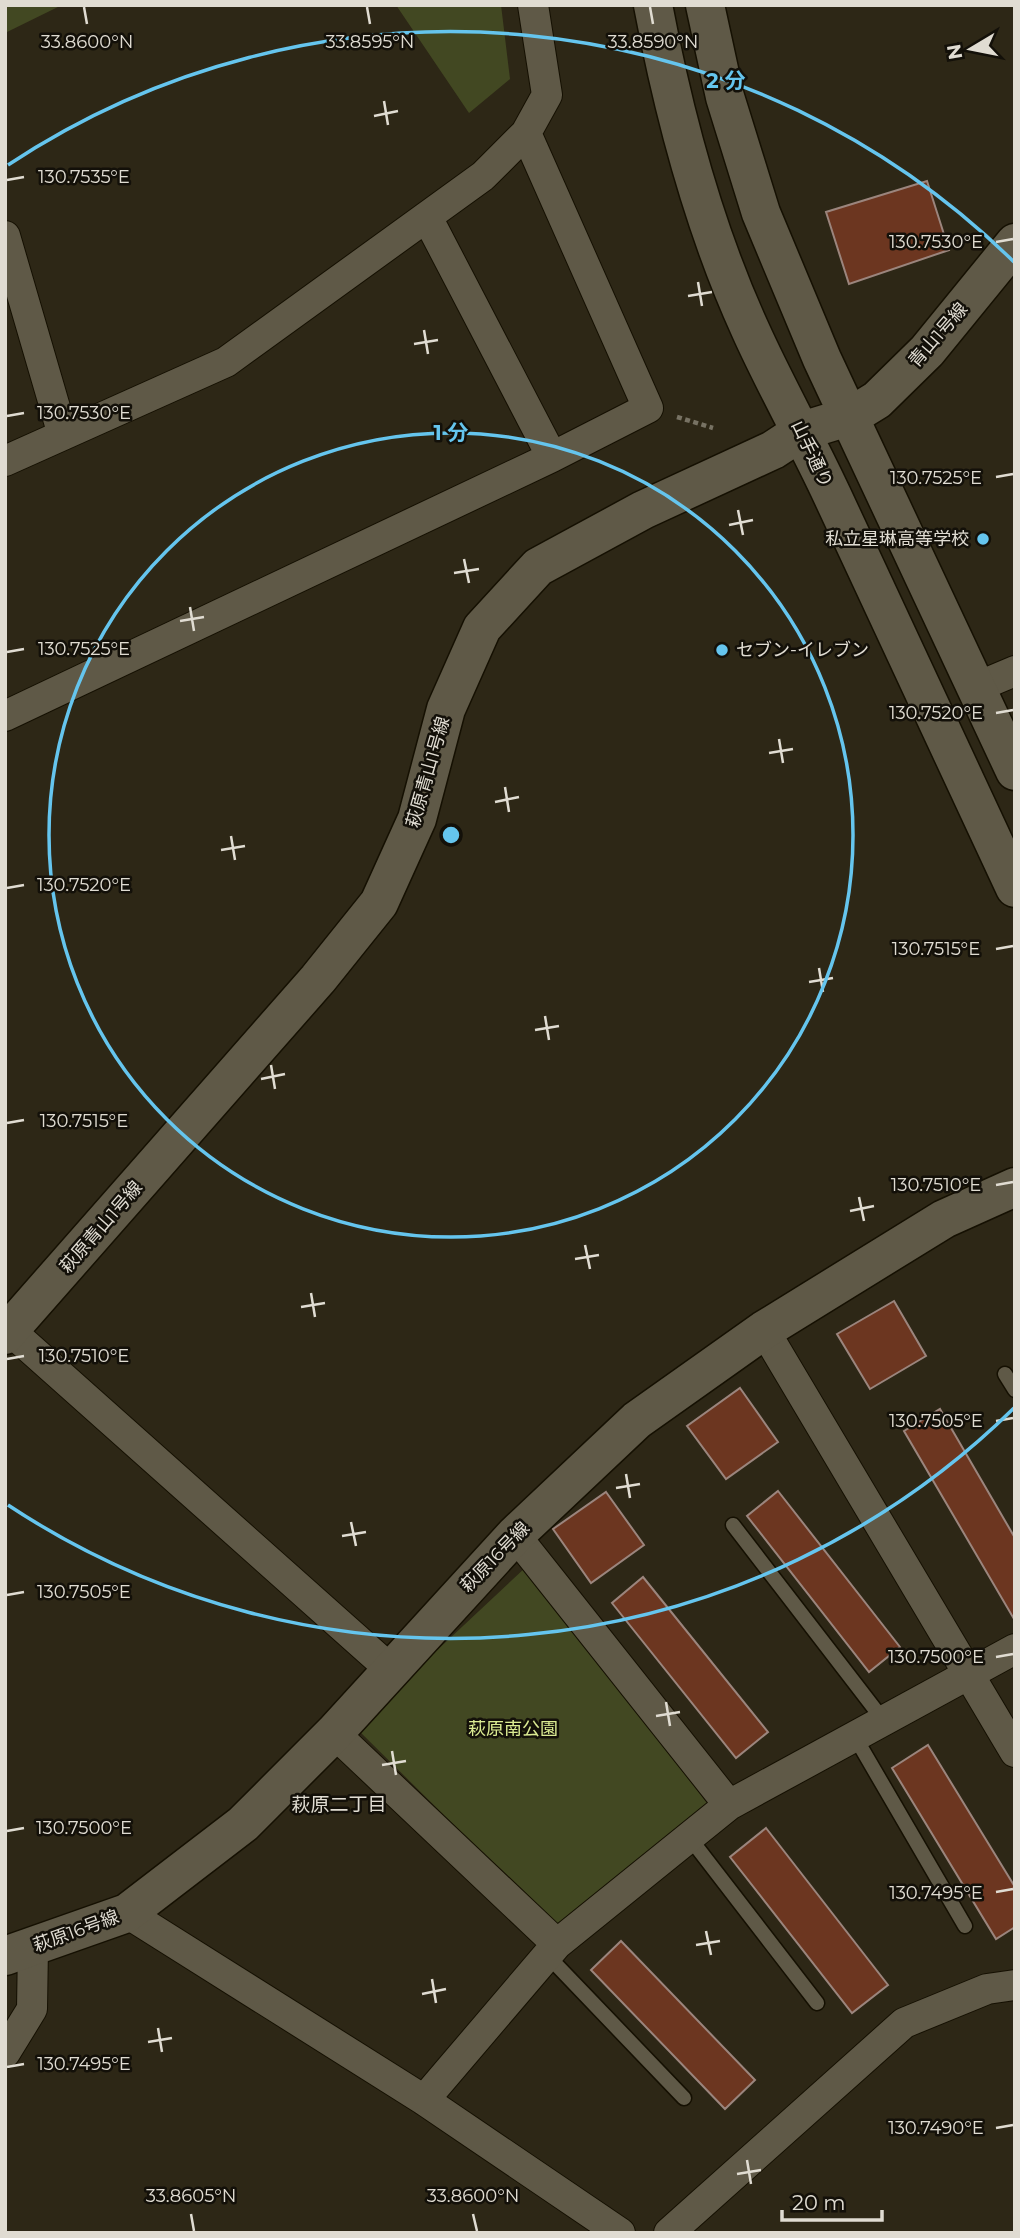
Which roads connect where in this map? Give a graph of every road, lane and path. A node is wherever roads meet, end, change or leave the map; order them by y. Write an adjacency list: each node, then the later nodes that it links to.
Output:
1 (533, 5): 4 (street)
2 (653, 5): 9 (street, 山手通り)
3 (705, 5): 8 (street)
4 (526, 132): 5 (street); 11 (street)
5 (428, 219): 10 (street); 11 (street)
6 (5, 236): 10 (street)
7 (1015, 243): 8 (street, 青山1号線)
8 (851, 416): 9 (street, 萩原青山1号線); 14 (street)
9 (802, 431): 17 (street, 山手通り); 20 (street, 萩原青山1号線)
10 (62, 435): 12 (street)
11 (551, 457): 15 (street)
12 (5, 461)
13 (1015, 671): 14 (street)
14 (977, 687): 16 (street)
15 (5, 716)
16 (1015, 771)
17 (1015, 888)
18 (1015, 1187): 19 (street, 萩原16号線)
19 (764, 1330): 24 (street, 萩原16号線); 27 (street)
20 (7, 1331): 26 (street)
21 (1005, 1374): 22 (lane)
22 (1015, 1390)
23 (733, 1525): 28 (lane)
24 (515, 1535): 26 (street, 萩原16号線); 32 (street)
25 (1015, 1649): 27 (street)
26 (390, 1669): 29 (street, 萩原16号線)
27 (970, 1675): 28 (street); 31 (street)
28 (884, 1721): 30 (street)
29 (334, 1733): 34 (street, 萩原16号線); 36 (street)
30 (855, 1737): 32 (street); 35 (lane)
31 (1015, 1752)
32 (729, 1805): 33 (street)
33 (689, 1837): 36 (street); 39 (lane)
34 (127, 1913): 37 (street, 萩原16号線); 42 (street)
35 (965, 1926)
36 (552, 1950): 41 (lane); 42 (street)
37 (19, 1952): 40 (street)
38 (1015, 1985): 44 (street)
39 (817, 2003)
40 (5, 2053)
41 (684, 2098)
42 (424, 2100): 43 (street)
43 (620, 2233)
44 (669, 2233)

